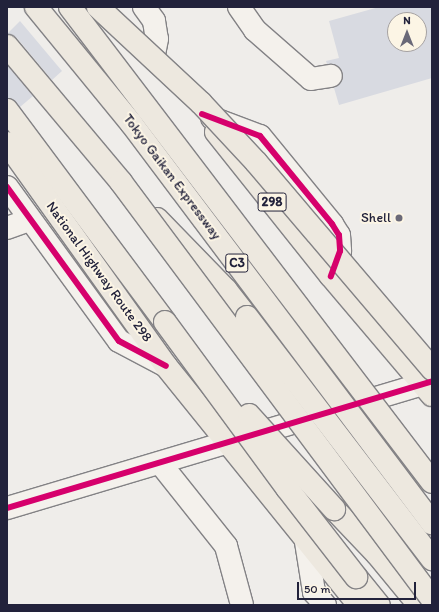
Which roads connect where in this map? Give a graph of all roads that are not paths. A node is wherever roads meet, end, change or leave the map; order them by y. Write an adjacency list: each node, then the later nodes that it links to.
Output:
1 (36, 7): 27 (highway, Tokyo Gaikan Expressway / C3, bridge)
2 (70, 7): 21 (highway, Tokyo Gaikan Expressway / C3, bridge)
3 (98, 7): 20 (highway, bridge)
4 (114, 7): 8 (highway, 298)
5 (144, 7): 8 (street)
6 (239, 7): 9 (street)
7 (7, 46): 13 (highway, bridge)
8 (154, 54): 11 (highway, 298)
9 (331, 76)
10 (7, 110): 18 (highway)
11 (202, 114): 17 (highway, 298); 17 (street)
12 (7, 143): 19 (highway, National Highway Route 298)
13 (121, 182): 29 (highway, bridge); 30 (highway, bridge)
14 (7, 187): 15 (street)
15 (29, 220): 16 (street); 19 (street)
16 (7, 228)
17 (331, 276): 20 (highway, 298)
18 (168, 319): 34 (highway, bridge); 35 (highway, bridge)
19 (166, 366): 22 (highway, National Highway Route 298)
20 (430, 386): 22 (street)
21 (395, 433): 24 (highway, bridge); 25 (highway, Tokyo Gaikan Expressway / C3, bridge)
22 (228, 442): 23 (street); 28 (highway, National Highway Route 298)
23 (160, 463): 26 (street); 31 (street)
24 (432, 469)
25 (432, 482)
26 (7, 508)
27 (432, 523)
28 (306, 542): 32 (street); 33 (highway, National Highway Route 298)
29 (432, 559)
30 (432, 599)
31 (242, 605)
32 (325, 605)
33 (359, 605)
34 (379, 605)
35 (419, 605)

